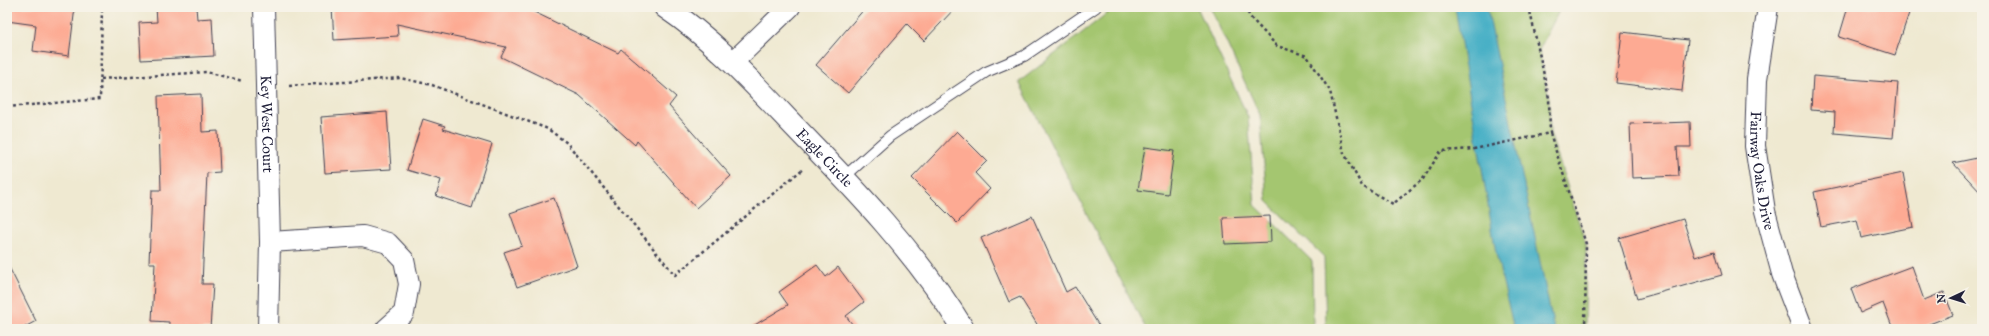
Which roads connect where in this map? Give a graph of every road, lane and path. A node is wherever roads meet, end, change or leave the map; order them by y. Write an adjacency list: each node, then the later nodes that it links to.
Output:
1 (102, 7): 10 (path)
2 (264, 7): 11 (street, Key West Court)
3 (665, 7): 9 (street, Eagle Circle)
4 (790, 7): 9 (street)
5 (1096, 7): 15 (lane)
6 (1246, 7): 13 (path)
7 (1529, 7): 13 (path)
8 (1768, 7): 23 (street, Fairway Oaks Drive)
9 (733, 62): 14 (street, Eagle Circle)
10 (101, 80): 11 (path); 12 (path)
11 (267, 87): 14 (path); 16 (street, Key West Court)
12 (7, 108)
13 (1550, 133): 17 (path)
14 (821, 154): 15 (street, Eagle Circle)
15 (843, 178): 18 (street, Eagle Circle)
16 (270, 242): 19 (street, Key West Court); 20 (street)
17 (1584, 325): 21 (path); 22 (path)
18 (960, 328)
19 (268, 329)
20 (386, 329)
21 (1574, 329)
22 (1585, 329)
23 (1803, 329)

